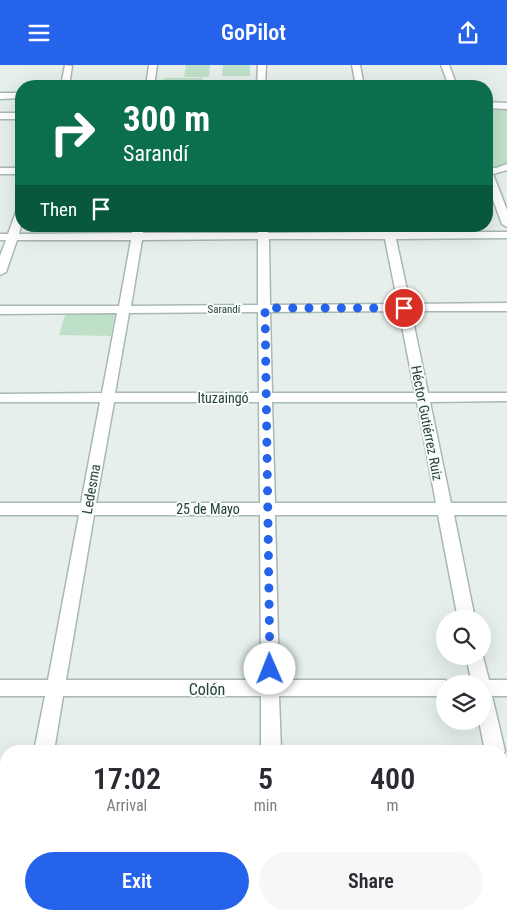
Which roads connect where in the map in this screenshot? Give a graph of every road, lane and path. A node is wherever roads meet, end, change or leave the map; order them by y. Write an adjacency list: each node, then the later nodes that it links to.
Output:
1 (153, 65): 7 (street)
2 (262, 65): 8 (street)
3 (356, 65): 9 (street)
4 (445, 65): 10 (street)
5 (68, 66): 6 (street)
6 (66, 80)
7 (151, 80)
8 (261, 80)
9 (359, 80)
10 (451, 80)
11 (0, 96): 12 (street)
12 (15, 96)
13 (493, 105): 14 (street)
14 (507, 106)
15 (0, 117): 16 (street)
16 (15, 117)
17 (507, 167): 20 (street)
18 (0, 171): 19 (street)
19 (15, 171)
20 (493, 171)
21 (493, 174): 24 (street)
22 (0, 176): 23 (street)
23 (15, 176)
24 (507, 178)
25 (493, 188): 26 (street)
26 (507, 224)
27 (15, 231): 35 (street)
28 (117, 232): 35 (street)
29 (138, 232): 40 (street, Ledesma)
30 (263, 232): 38 (street)
31 (388, 232): 39 (street, Héctor Gutiérrez Ruiz)
32 (418, 232): 33 (street)
33 (507, 235)
34 (0, 237): 35 (street)
35 (13, 237): 36 (street)
36 (0, 272)
37 (507, 307): 39 (street, Sarandí)
38 (265, 308): 39 (street, Sarandí); 40 (street, Sarandí); 46 (street)
39 (404, 308): 43 (street, Héctor Gutiérrez Ruiz)
40 (124, 309): 41 (street, Sarandí); 42 (street, Ledesma)
41 (0, 310)
42 (108, 397): 45 (street, Ituzaingó); 46 (street, Ituzaingó); 47 (street, Ledesma)
43 (422, 397): 44 (street, Ituzaingó); 46 (street, Ituzaingó); 50 (street, Héctor Gutiérrez Ruiz)
44 (507, 397)
45 (0, 398)
46 (267, 398): 49 (street)
47 (88, 508): 48 (street, 25 de Mayo); 49 (street, 25 de Mayo); 54 (street, Ledesma)
48 (0, 509)
49 (267, 509): 50 (street, 25 de Mayo); 58 (street)
50 (444, 509): 51 (street, 25 de Mayo); 52 (street, Héctor Gutiérrez Ruiz)
51 (507, 509)
52 (465, 610)
53 (0, 688): 54 (street, Colón)
54 (56, 688): 58 (street, Colón); 60 (street, Ledesma)
55 (436, 688): 58 (street, Colón)
56 (491, 688): 57 (street)
57 (507, 688)
58 (270, 689): 61 (street)
59 (490, 730): 62 (street)
60 (45, 745)
61 (271, 745)
62 (494, 745)

